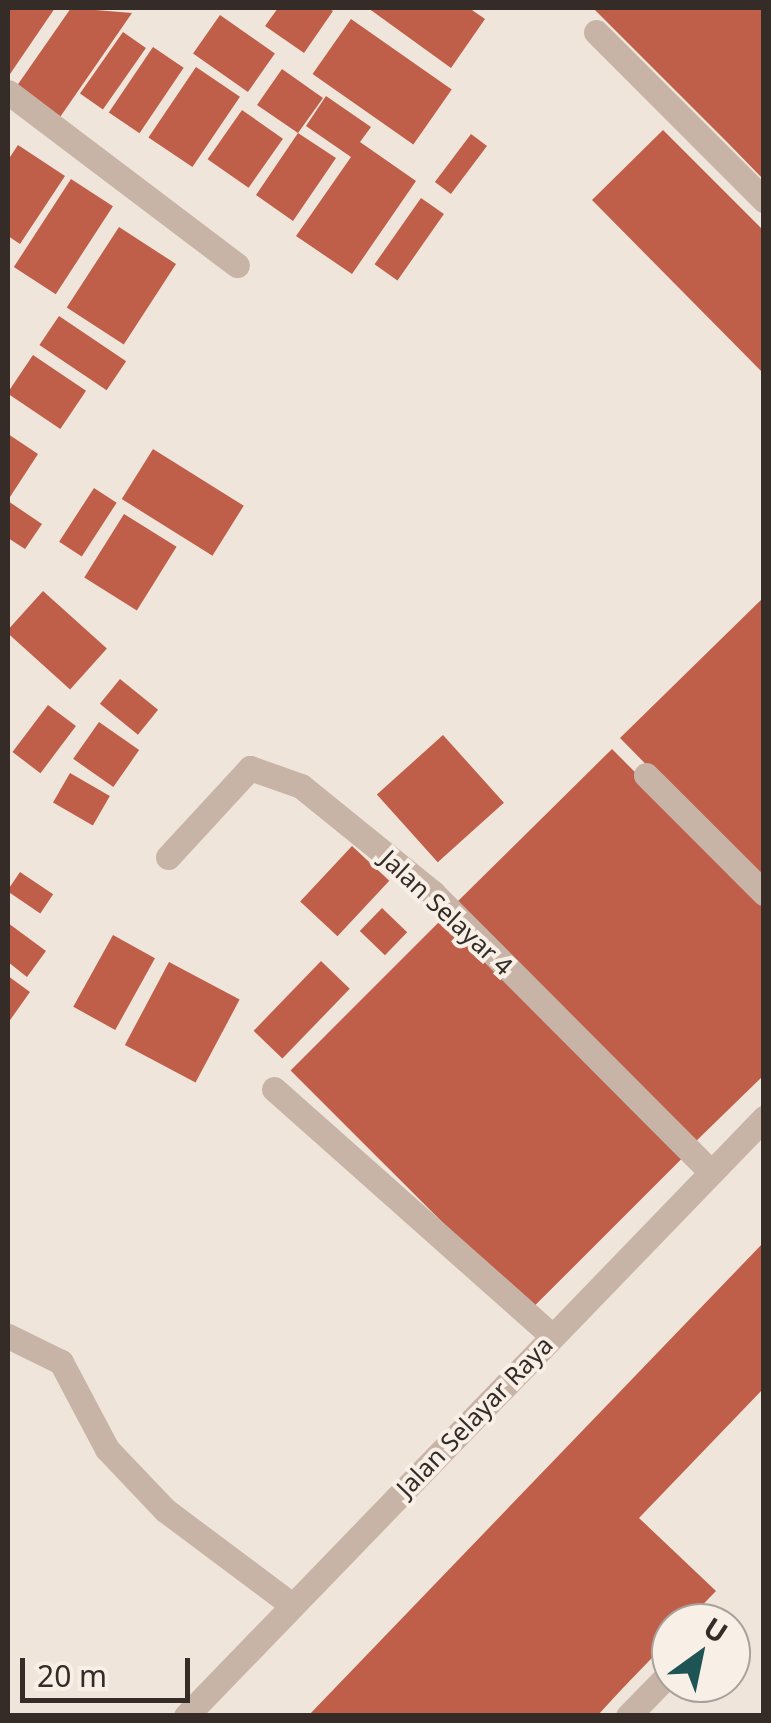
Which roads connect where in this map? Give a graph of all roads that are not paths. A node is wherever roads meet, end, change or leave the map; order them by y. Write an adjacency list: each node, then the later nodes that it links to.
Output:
1 (596, 32): 3 (street)
2 (8, 92): 4 (street)
3 (764, 200)
4 (237, 265)
5 (646, 774): 7 (street)
6 (168, 856): 10 (street, Jalan Selayar 4)
7 (764, 893)
8 (274, 1089): 12 (street)
9 (764, 1118): 10 (street, Jalan Selayar Raya)
10 (711, 1172): 12 (street, Jalan Selayar Raya)
11 (8, 1336): 13 (street)
12 (552, 1336): 13 (street, Jalan Selayar Raya)
13 (292, 1605): 15 (street, Jalan Selayar Raya)
14 (651, 1692): 16 (street)
15 (186, 1716)
16 (628, 1716)

